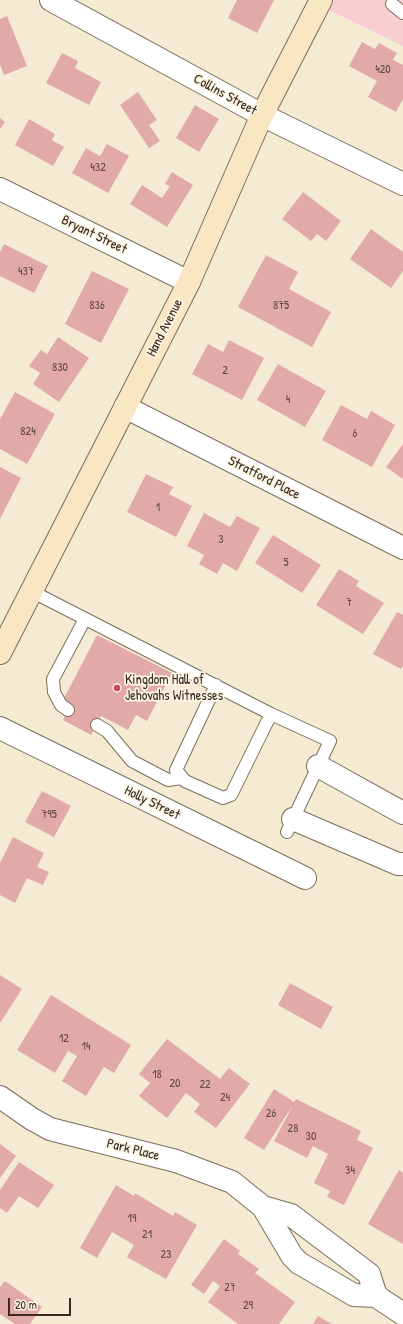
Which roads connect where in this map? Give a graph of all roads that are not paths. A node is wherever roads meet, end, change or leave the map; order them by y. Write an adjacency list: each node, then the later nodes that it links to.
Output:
1 (51, 0): 5 (street, Collins Street)
2 (321, 0): 5 (street, Hand Avenue)
3 (390, 1): 4 (lane)
4 (403, 12)
5 (262, 115): 6 (street, Collins Street); 8 (street, Hand Avenue)
6 (403, 184)
7 (0, 189): 8 (street, Bryant Street)
8 (188, 282): 9 (street, Hand Avenue)
9 (125, 407): 10 (street, Stratford Place); 11 (street, Hand Avenue)
10 (403, 548)
11 (31, 591): 12 (lane); 13 (street, Hand Avenue)
12 (85, 619): 14 (lane); 15 (lane)
13 (0, 653)
14 (216, 685): 16 (lane); 20 (lane)
15 (68, 710)
16 (271, 714): 19 (lane); 20 (lane)
17 (97, 725): 20 (lane)
18 (0, 728): 24 (street, Holly Street)
19 (318, 766): 21 (street); 22 (lane)
20 (182, 778)
21 (403, 814)
22 (290, 826): 23 (street)
23 (403, 864)
24 (305, 878)
25 (0, 1097): 26 (street, Park Place)
26 (263, 1207): 27 (street, Park Place); 27 (street, Park Place)
27 (376, 1296): 28 (street)
28 (403, 1314)

